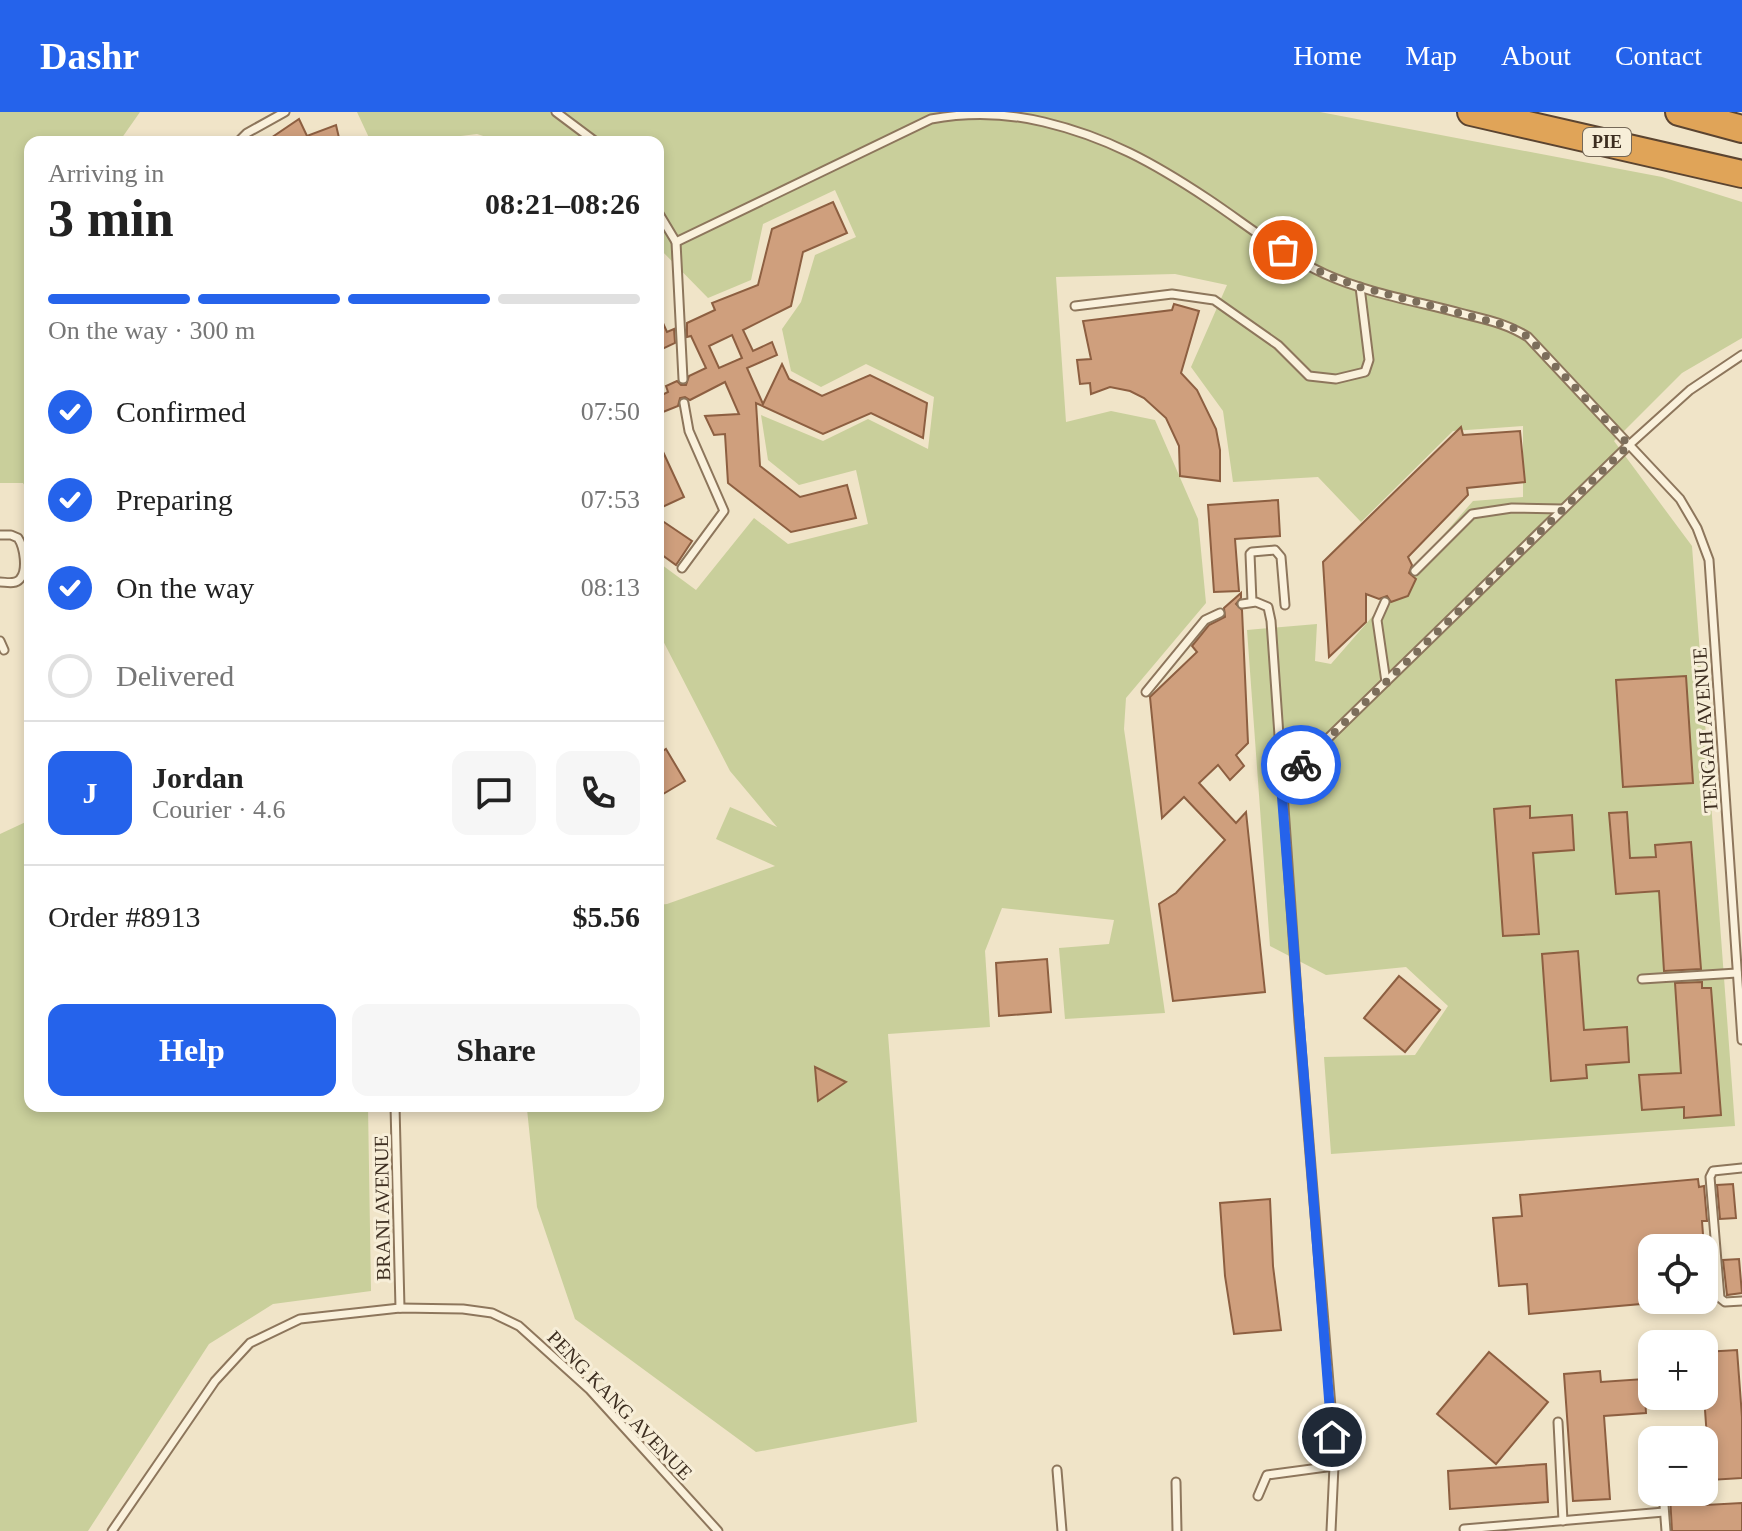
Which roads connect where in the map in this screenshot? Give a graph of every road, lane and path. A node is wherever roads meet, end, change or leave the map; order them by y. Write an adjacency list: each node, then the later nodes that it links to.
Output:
1 (285, 112): 6 (lane)
2 (556, 112): 7 (lane)
3 (1471, 112): 8 (highway, PIE)
4 (1679, 112): 5 (highway)
5 (1742, 129)
6 (244, 136)
7 (588, 136)
8 (1742, 174)
9 (664, 222): 10 (lane)
10 (676, 242): 11 (lane, TENGAH AVENUE); 14 (lane)
11 (1360, 287): 12 (lane); 16 (lane, TENGAH AVENUE)
12 (1075, 306)
13 (1742, 355): 16 (lane)
14 (683, 379)
15 (684, 403): 19 (lane)
16 (1629, 445): 17 (lane); 32 (lane, TENGAH AVENUE)
17 (1563, 509): 20 (lane); 29 (lane)
18 (0, 535): 21 (lane)
19 (682, 568)
20 (1415, 571)
21 (0, 582)
22 (1252, 602): 24 (lane); 25 (lane); 31 (lane)
23 (1385, 602): 29 (lane)
24 (1242, 604)
25 (1285, 605)
26 (1220, 613): 30 (lane)
27 (0, 641): 28 (lane)
28 (4, 650)
29 (1386, 682): 31 (lane)
30 (1146, 692)
31 (1281, 784): 40 (lane)
32 (1737, 973): 33 (lane); 34 (lane, TENGAH AVENUE)
33 (1642, 979)
34 (1742, 1040)
35 (395, 1112): 38 (lane, BRANI AVENUE)
36 (1742, 1168): 37 (lane)
37 (1742, 1301)
38 (400, 1308): 49 (lane, PENG KANG AVENUE); 50 (lane, PENG KANG AVENUE)
39 (1558, 1422): 46 (lane)
40 (1334, 1466): 43 (lane); 53 (lane)
41 (1057, 1470): 51 (lane)
42 (1176, 1482): 52 (lane)
43 (1258, 1496)
44 (1664, 1506): 45 (lane)
45 (1664, 1512): 46 (lane); 54 (lane)
46 (1563, 1521): 47 (lane)
47 (1526, 1528): 48 (lane)
48 (1464, 1529)
49 (112, 1531)
50 (718, 1531)
51 (1062, 1531)
52 (1177, 1531)
53 (1331, 1531)
54 (1666, 1531)

